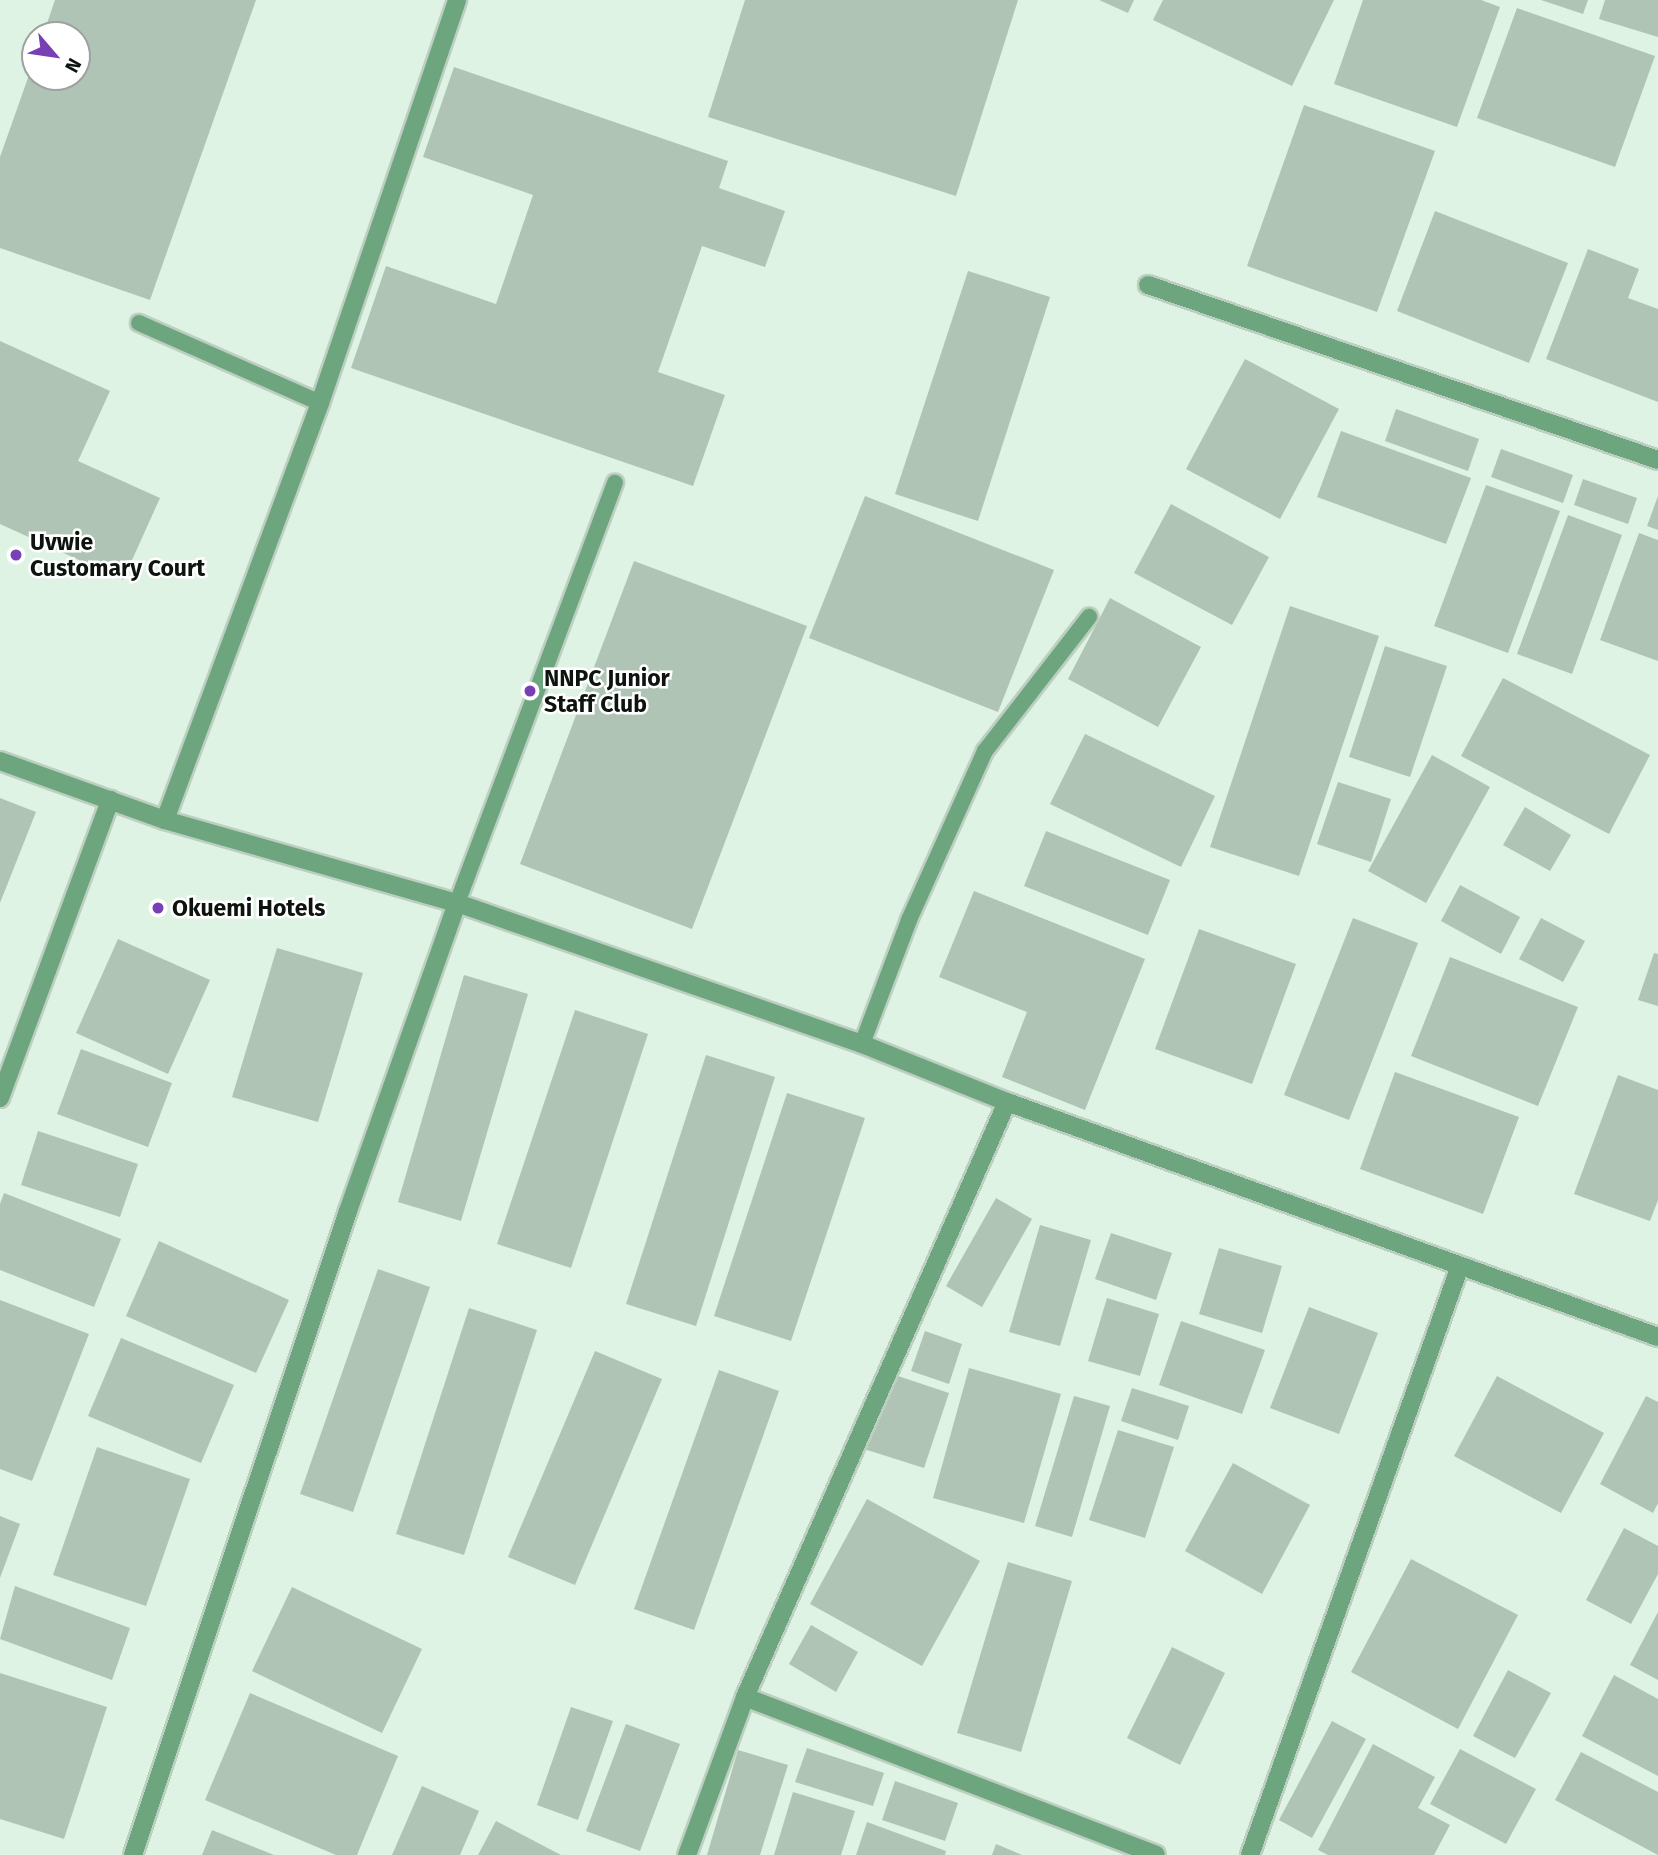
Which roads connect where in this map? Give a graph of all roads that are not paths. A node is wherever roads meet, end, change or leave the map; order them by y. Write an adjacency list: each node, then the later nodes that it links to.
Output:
1 (457, 0): 4 (street)
2 (1148, 285): 5 (street)
3 (139, 323): 4 (lane)
4 (320, 403): 10 (street)
5 (1658, 460)
6 (615, 483): 11 (lane)
7 (1089, 617): 12 (lane)
8 (0, 761): 9 (street)
9 (110, 800): 10 (street); 13 (street)
10 (165, 820): 11 (street)
11 (457, 903): 12 (street); 18 (street)
12 (862, 1044): 14 (street)
13 (2, 1088)
14 (1007, 1102): 15 (street); 17 (street)
15 (1460, 1266): 16 (street); 21 (street)
16 (1658, 1337)
17 (745, 1698): 19 (street); 20 (street)
18 (133, 1855)
19 (687, 1855)
20 (1156, 1855)
21 (1250, 1855)

